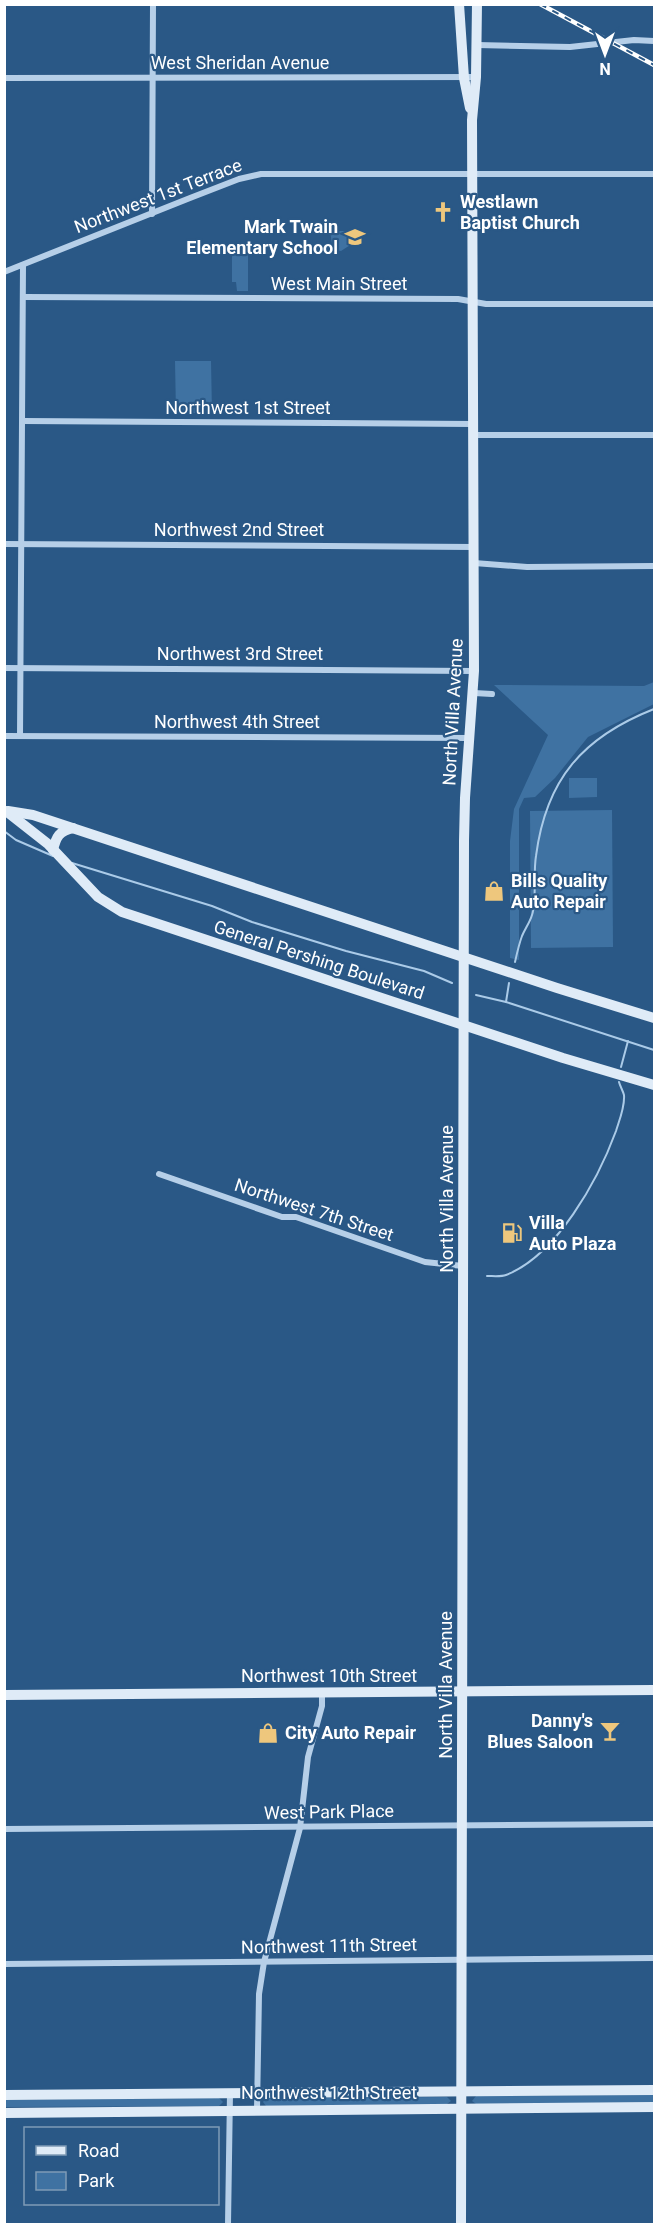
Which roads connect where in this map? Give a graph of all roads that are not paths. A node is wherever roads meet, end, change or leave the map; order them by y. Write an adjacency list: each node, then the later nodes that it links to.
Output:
1 (153, 4): 9 (street)
2 (459, 4): 8 (main road)
3 (477, 4): 5 (main road)
4 (654, 41): 5 (street)
5 (477, 45): 6 (main road)
6 (476, 77): 8 (street, West Sheridan Avenue); 10 (main road)
7 (4, 78): 9 (street, West Sheridan Avenue)
8 (464, 78): 9 (street, West Sheridan Avenue); 10 (main road)
9 (152, 79): 13 (street)
10 (472, 120): 11 (main road, North Villa Avenue)
11 (472, 173): 12 (street); 13 (street, Northwest 1st Terrace); 17 (main road, North Villa Avenue)
12 (654, 174)
13 (152, 214): 14 (street, Northwest 1st Terrace)
14 (23, 265): 15 (street, Northwest 1st Terrace); 16 (street)
15 (4, 272)
16 (24, 297): 17 (street, West Main Street); 19 (street)
17 (472, 302): 18 (street, West Main Street); 20 (main road, North Villa Avenue)
18 (654, 304)
19 (23, 421): 20 (street, Northwest 1st Street); 23 (street)
20 (473, 429): 21 (street, Northwest 1st Street); 24 (main road, North Villa Avenue)
21 (654, 435)
22 (4, 544): 23 (street, Northwest 2nd Street)
23 (22, 544): 24 (street, Northwest 2nd Street); 28 (street)
24 (474, 547): 25 (main road, North Villa Avenue)
25 (474, 563): 26 (street); 29 (main road, North Villa Avenue)
26 (654, 566)
27 (4, 668): 28 (street, Northwest 3rd Street)
28 (20, 668): 29 (street, Northwest 3rd Street); 33 (street)
29 (474, 671): 30 (main road, North Villa Avenue)
30 (474, 693): 31 (street); 34 (main road, North Villa Avenue)
31 (492, 694)
32 (4, 735): 33 (street, Northwest 4th Street)
33 (20, 736): 34 (street, Northwest 4th Street)
34 (470, 738): 38 (main road, North Villa Avenue)
35 (5, 811): 36 (main road, General Pershing Boulevard); 37 (main road, General Pershing Boulevard)
36 (73, 828): 37 (main road); 38 (main road, General Pershing Boulevard)
37 (53, 850): 40 (main road, General Pershing Boulevard)
38 (465, 958): 39 (main road, General Pershing Boulevard); 40 (main road, North Villa Avenue)
39 (654, 1018)
40 (464, 1025): 41 (main road, General Pershing Boulevard); 43 (main road, North Villa Avenue)
41 (654, 1085)
42 (159, 1174): 43 (street, Northwest 7th Street)
43 (463, 1266): 45 (main road, North Villa Avenue)
44 (654, 1690): 45 (main road, Northwest 10th Street)
45 (463, 1691): 46 (main road, Northwest 10th Street); 49 (main road, North Villa Avenue)
46 (322, 1692): 47 (main road, Northwest 10th Street); 50 (street)
47 (4, 1695)
48 (654, 1824): 49 (street, West Park Place)
49 (463, 1826): 50 (street, West Park Place); 53 (main road, North Villa Avenue)
50 (300, 1828): 51 (street, West Park Place); 54 (street)
51 (4, 1829)
52 (654, 1958): 53 (street, Northwest 11th Street)
53 (462, 1960): 54 (street, Northwest 11th Street); 57 (main road, North Villa Avenue)
54 (264, 1962): 55 (street, Northwest 11th Street); 59 (street)
55 (4, 1964)
56 (654, 2090): 57 (main road, Northwest 12th Street)
57 (462, 2092): 59 (main road, Northwest 12th Street); 62 (main road, North Villa Avenue)
58 (230, 2093): 59 (main road, Northwest 12th Street); 60 (main road, Northwest 12th Street); 64 (street)
59 (256, 2093): 63 (street)
60 (4, 2095)
61 (654, 2107): 62 (main road, Northwest 12th Street)
62 (462, 2109): 63 (main road, Northwest 12th Street); 67 (main road, North Villa Avenue)
63 (257, 2110): 64 (main road, Northwest 12th Street)
64 (230, 2111): 65 (main road, Northwest 12th Street); 66 (street)
65 (4, 2113)
66 (228, 2224)
67 (461, 2224)

